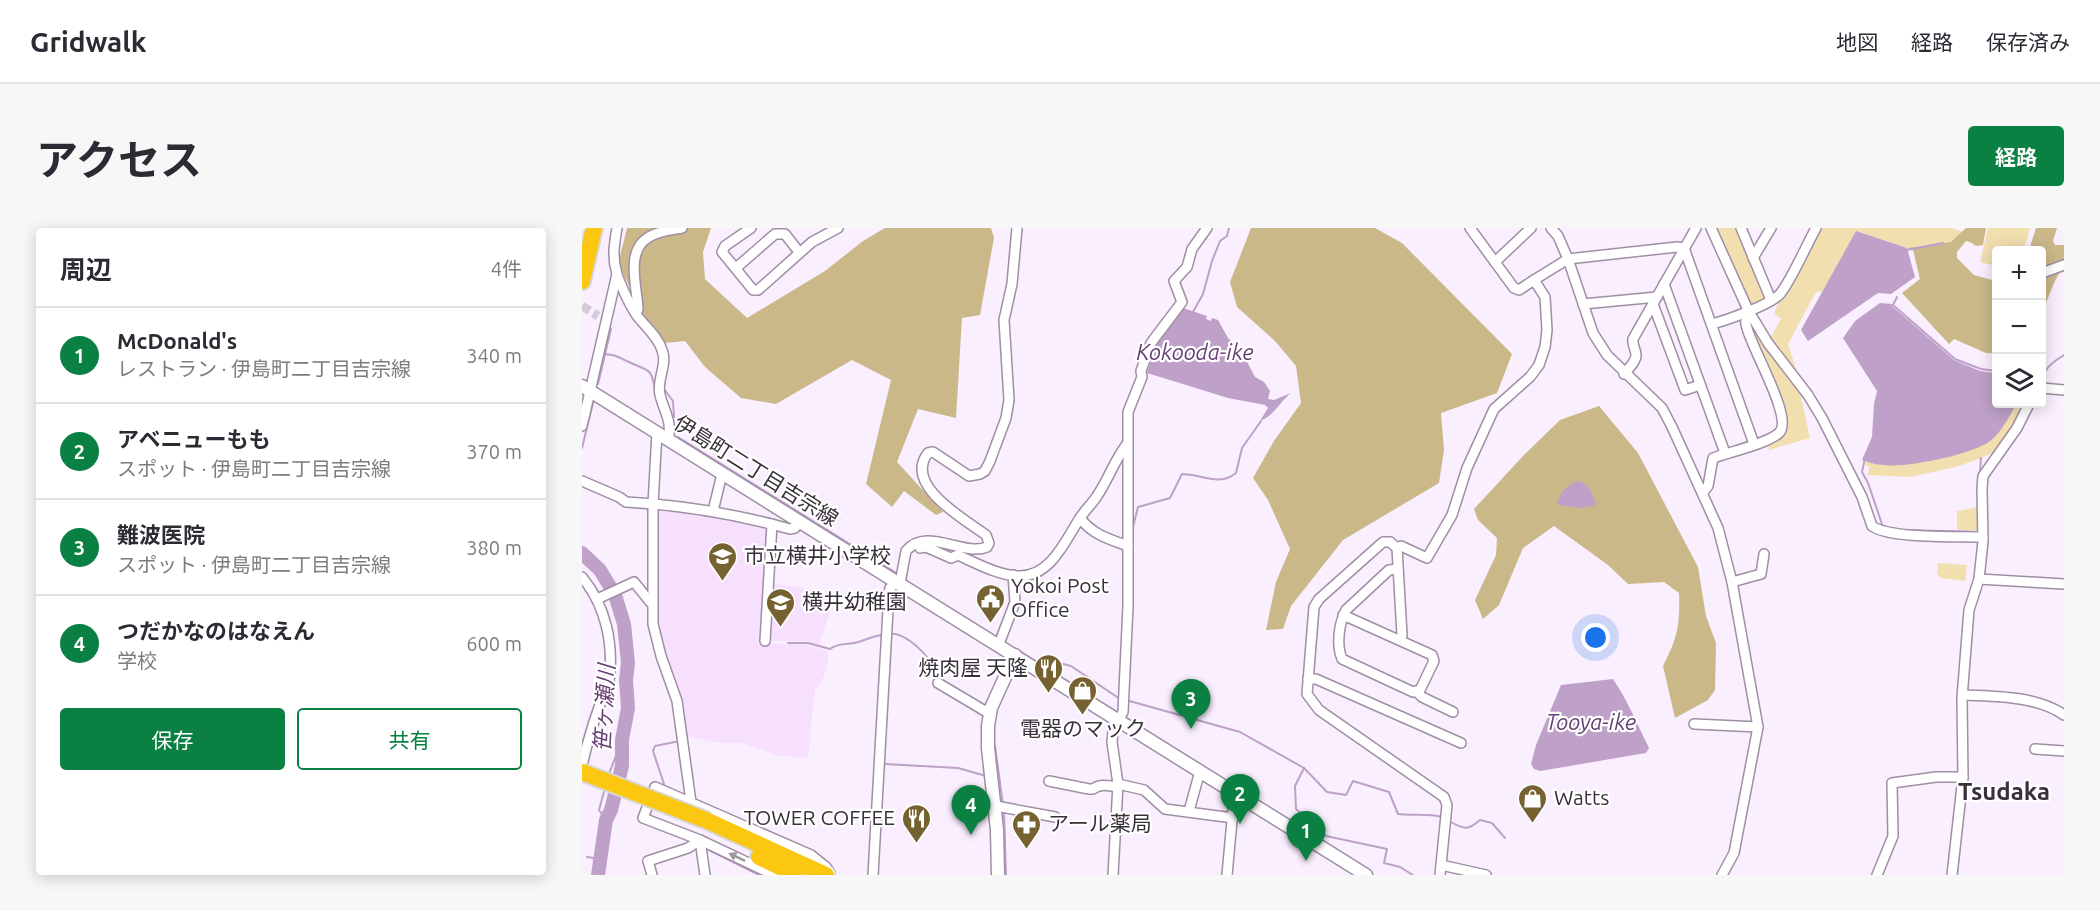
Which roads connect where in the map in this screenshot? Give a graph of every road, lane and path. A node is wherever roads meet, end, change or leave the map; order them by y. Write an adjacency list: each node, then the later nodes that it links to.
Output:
1 (584, 228): 17 (highway)
2 (594, 228): 28 (highway)
3 (617, 228): 26 (street)
4 (682, 228): 34 (street)
5 (751, 228): 24 (street)
6 (838, 228): 19 (street)
7 (1017, 228): 58 (street)
8 (1206, 228): 45 (street)
9 (1531, 228): 22 (street)
10 (1551, 228): 21 (street)
11 (1696, 228): 18 (street)
12 (1711, 228): 33 (street)
13 (1741, 228): 20 (street)
14 (1771, 228): 20 (street)
15 (1816, 228): 30 (street)
16 (1473, 229): 22 (street)
17 (582, 234)
18 (1684, 248): 21 (street); 29 (street); 35 (street)
19 (800, 252): 24 (street); 24 (street)
20 (1753, 258): 30 (street)
21 (1568, 259): 27 (street); 32 (street)
22 (1495, 262): 27 (street)
23 (2064, 265): 25 (street)
24 (736, 268)
25 (2046, 272)
26 (617, 274): 34 (street); 39 (street)
27 (1534, 280): 59 (street)
28 (582, 281)
29 (1664, 284): 31 (street); 37 (street)
30 (1771, 300): 33 (street)
31 (1655, 301): 32 (street); 36 (street); 37 (street)
32 (1584, 304): 36 (street)
33 (1748, 310): 35 (street); 46 (street); 56 (street)
34 (637, 312): 44 (street)
35 (1712, 324): 46 (street)
36 (1624, 374): 50 (street)
37 (1700, 385): 47 (street)
38 (2046, 388): 40 (street)
39 (586, 389): 42 (street); 43 (street, 伊島町二丁目吉宗線)
40 (2064, 390)
41 (2028, 408): 56 (street)
42 (582, 426)
43 (657, 432): 44 (street, 伊島町二丁目吉宗線); 51 (street)
44 (668, 439): 48 (street, 伊島町二丁目吉宗線)
45 (1127, 444): 53 (street); 57 (street)
46 (1754, 444): 47 (street)
47 (1725, 453): 50 (street)
48 (722, 474): 52 (street); 54 (street, 伊島町二丁目吉宗線)
49 (582, 482): 51 (street)
50 (1703, 492): 65 (street)
51 (653, 504): 52 (street); 69 (street)
52 (713, 511): 55 (street)
53 (1080, 518): 57 (street); 62 (street)
54 (800, 521): 55 (street); 66 (street, 伊島町二丁目吉宗線)
55 (772, 524): 72 (street)
56 (1983, 534): 64 (street)
57 (1128, 546): 82 (street)
58 (910, 547): 62 (street); 66 (street)
59 (1397, 548): 61 (street); 75 (street)
60 (1764, 554): 65 (street)
61 (1398, 569): 70 (street); 71 (street)
62 (1013, 575): 73 (street)
63 (582, 577): 68 (street)
64 (1981, 579): 67 (street); 78 (street)
65 (1732, 582): 84 (street)
66 (897, 583): 73 (street, 伊島町二丁目吉宗線); 111 (street)
67 (2064, 584)
68 (599, 598): 69 (street); 88 (street)
69 (651, 603): 95 (street)
70 (1343, 615): 71 (street); 77 (street)
71 (1400, 640): 77 (street)
72 (765, 641)
73 (999, 644): 74 (street, 伊島町二丁目吉宗線)
74 (1015, 655): 80 (street); 82 (street, 伊島町二丁目吉宗線)
75 (1308, 679): 85 (street); 104 (street)
76 (938, 683): 80 (street)
77 (1416, 691): 79 (street)
78 (1964, 695): 81 (street); 90 (street)
79 (1453, 712)
80 (990, 714): 96 (street)
81 (2064, 715)
82 (1119, 720): 89 (street, 伊島町二丁目吉宗線); 93 (street)
83 (1694, 724): 84 (street)
84 (1758, 726): 117 (street)
85 (1461, 743)
86 (2035, 749): 87 (street)
87 (2064, 751)
88 (582, 765): 100 (highway, bridge)
89 (1200, 771): 94 (street, 伊島町二丁目吉宗線); 97 (street)
90 (1963, 777): 118 (street); 119 (street)
91 (1049, 781): 93 (street)
92 (582, 783): 100 (highway)
93 (1119, 784): 97 (street); 113 (street)
94 (1237, 795): 99 (street); 103 (street, 伊島町二丁目吉宗線)
95 (691, 802): 100 (street); 101 (street)
96 (1001, 807): 98 (street); 112 (street)
97 (1189, 811): 99 (street)
98 (1056, 817)
99 (1233, 818): 114 (street)
100 (704, 831): 102 (highway); 105 (street); 106 (street); 107 (street, one-way to 100); 108 (highway)
101 (811, 855): 102 (street); 110 (street)
102 (786, 856): 109 (highway)
103 (1351, 870): 115 (street, 伊島町二丁目吉宗線)
104 (1441, 870): 116 (street)
105 (652, 875)
106 (705, 875)
107 (774, 875)
108 (796, 875)
109 (826, 875)
110 (831, 875)
111 (873, 875)
112 (998, 875)
113 (1113, 875)
114 (1227, 875)
115 (1366, 875)
116 (1486, 875)
117 (1722, 875)
118 (1877, 875)
119 (1952, 875)

